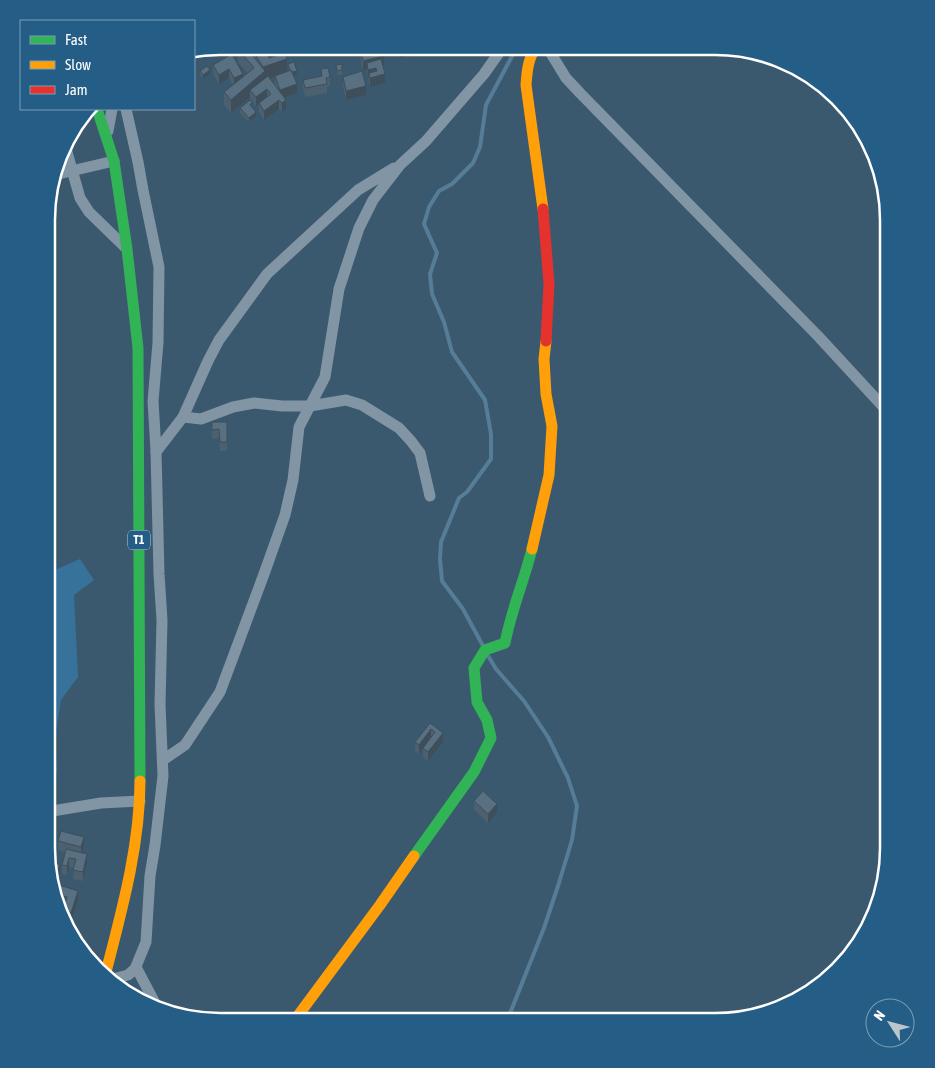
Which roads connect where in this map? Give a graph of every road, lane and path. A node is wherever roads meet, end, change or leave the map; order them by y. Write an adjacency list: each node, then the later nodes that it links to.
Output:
1 (497, 55): 10 (street)
2 (531, 55): 26 (main road)
3 (552, 55): 14 (street)
4 (97, 110): 7 (main road, T1)
5 (112, 110): 7 (street)
6 (126, 110): 17 (street)
7 (107, 135): 9 (main road, T1)
8 (68, 157): 11 (street)
9 (114, 161): 11 (street); 13 (main road, T1)
10 (400, 164): 15 (street); 16 (street)
11 (72, 172): 12 (street); 13 (street)
12 (62, 174)
13 (127, 249): 20 (main road, T1)
14 (880, 403)
15 (310, 406): 16 (street); 18 (street); 19 (street)
16 (183, 417): 17 (street)
17 (156, 452): 19 (street)
18 (430, 496)
19 (163, 760): 22 (street)
20 (140, 801): 21 (street); 23 (main road, T1)
21 (55, 810)
22 (136, 967): 24 (street); 25 (street)
23 (107, 968)
24 (118, 978)
25 (152, 998)
26 (300, 1013)

